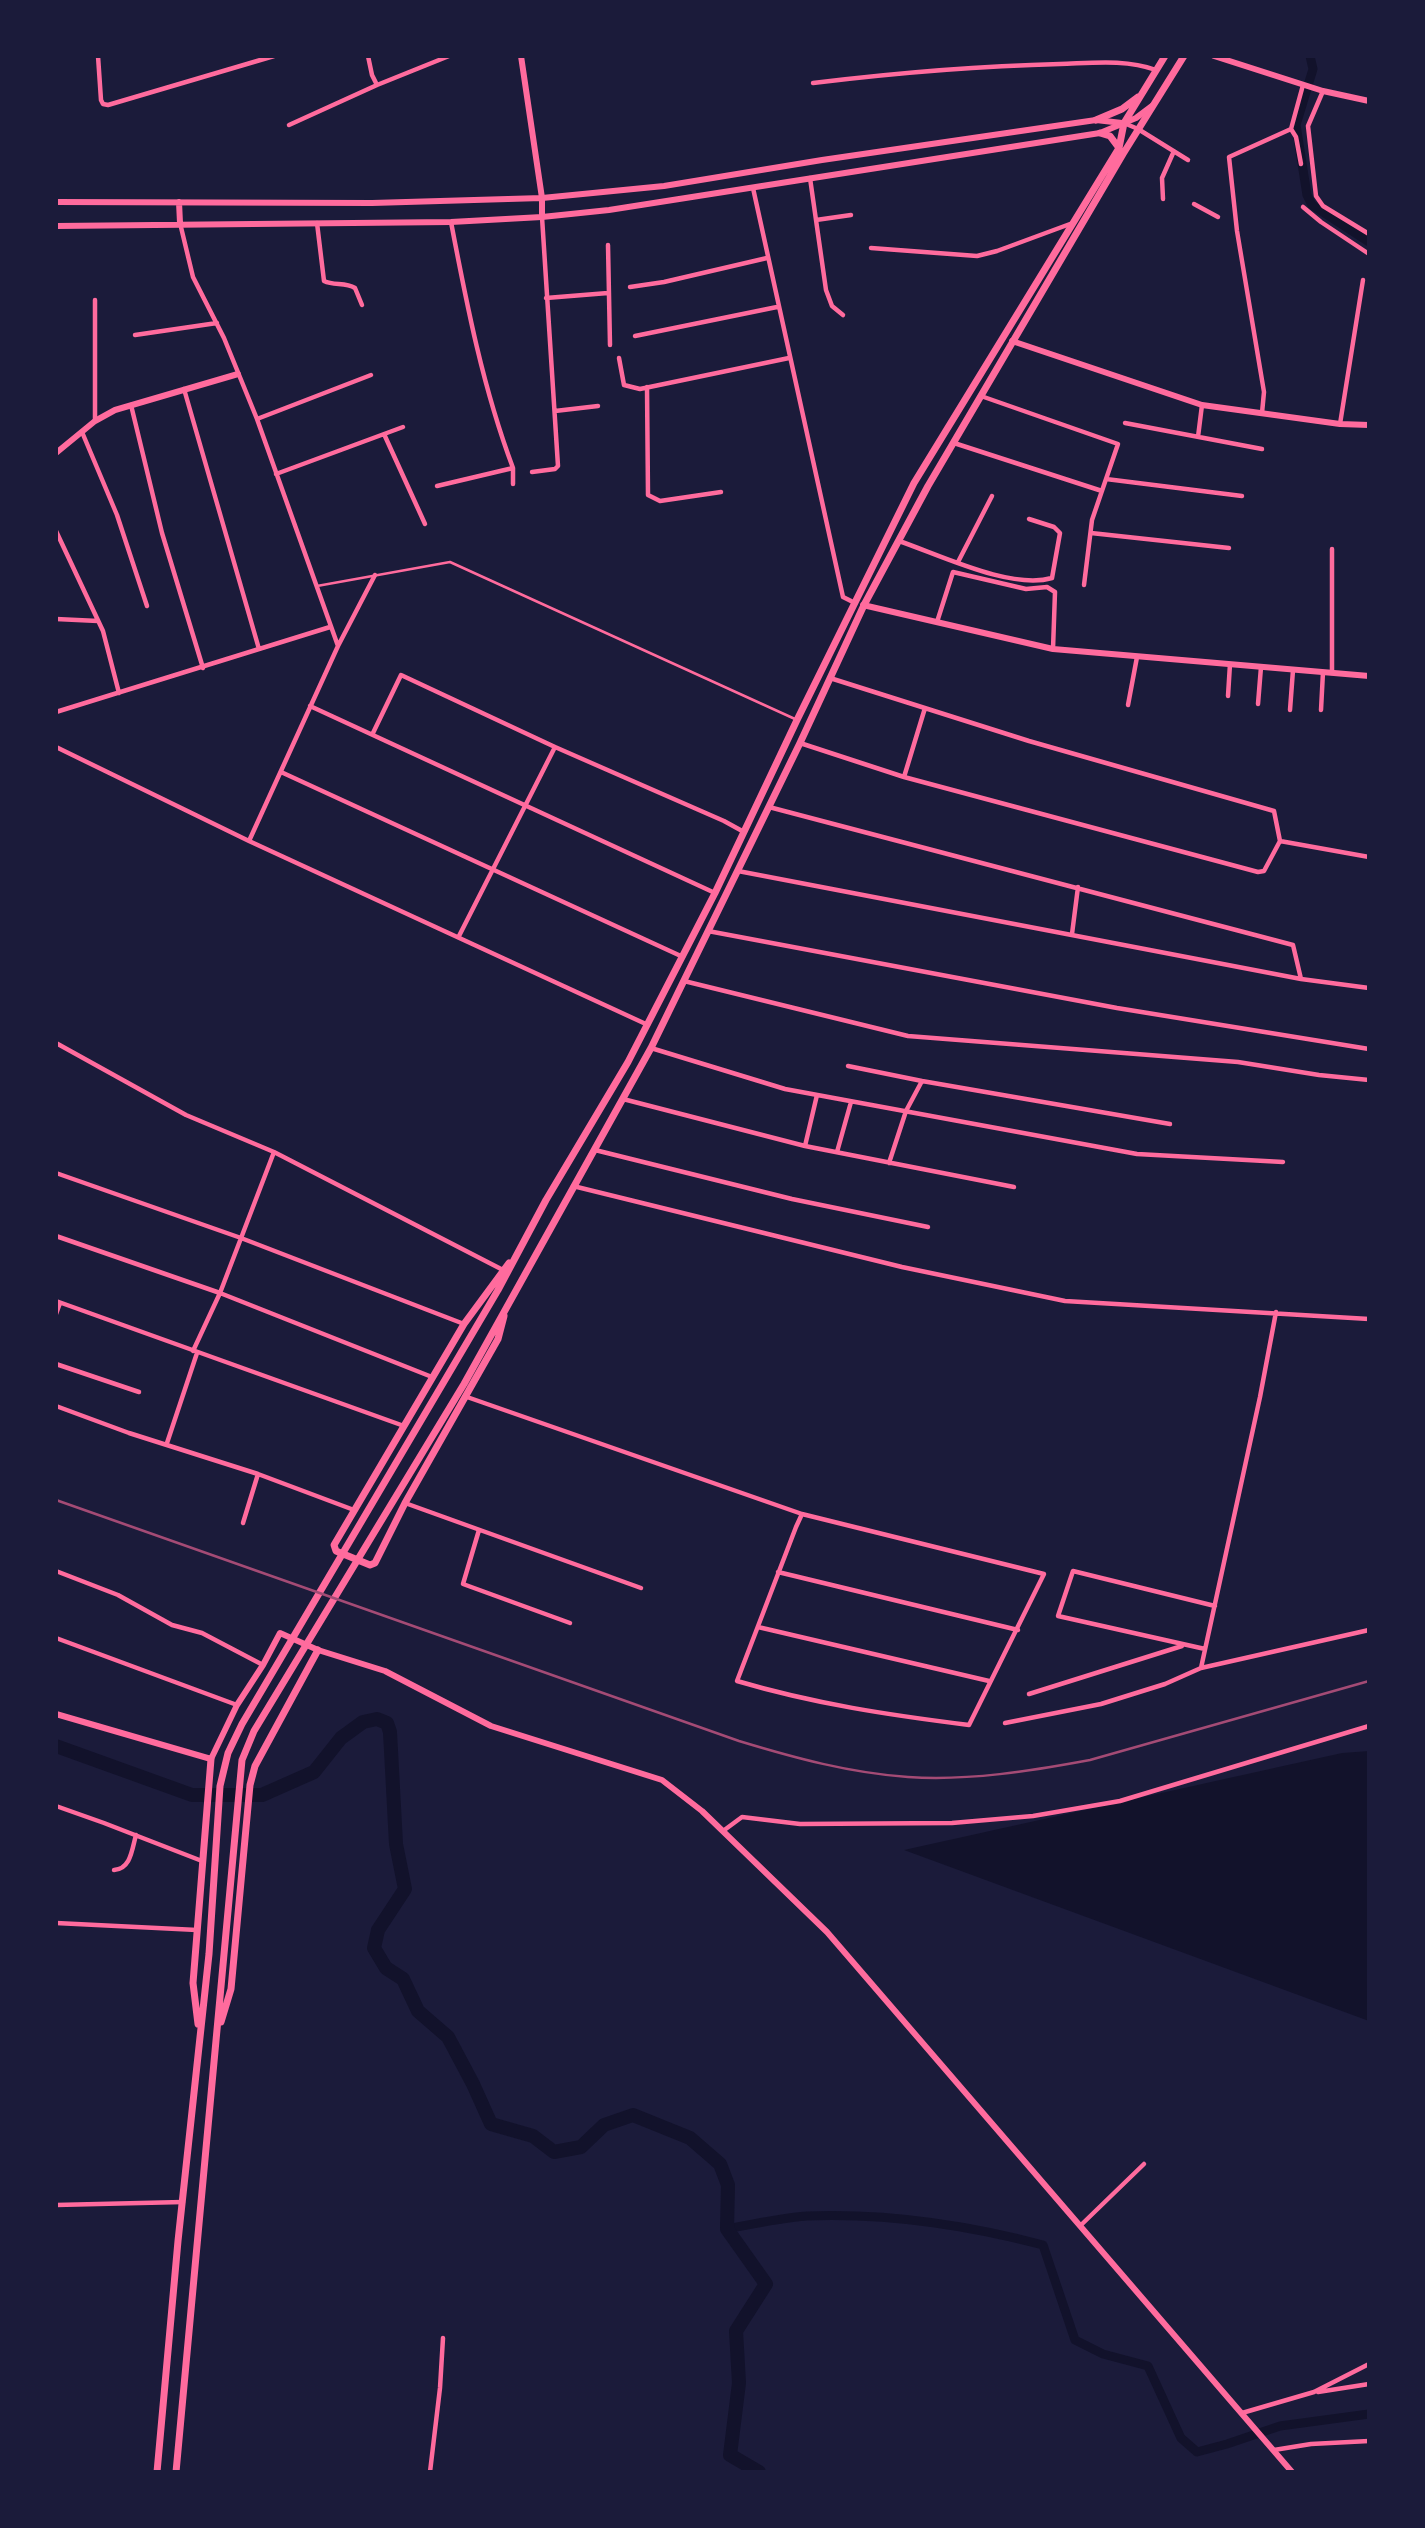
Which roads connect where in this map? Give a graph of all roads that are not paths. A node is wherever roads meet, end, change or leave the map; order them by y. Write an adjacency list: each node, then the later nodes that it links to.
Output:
1 (98, 56): 2 (street)
2 (275, 56)
3 (368, 56): 12 (street)
4 (449, 56): 12 (street)
5 (521, 56): 32 (street)
6 (1165, 56): 9 (main road)
7 (1184, 56): 16 (main road)
8 (1214, 56): 11 (street)
9 (1156, 71): 10 (street); 14 (main road)
10 (813, 83)
11 (1303, 84): 13 (street); 22 (street)
12 (377, 85): 20 (street)
13 (1323, 91): 15 (street); 47 (street)
14 (1143, 94): 18 (main road); 19 (main road)
15 (1369, 102): 17 (street)
16 (1153, 105): 19 (street); 21 (main road)
17 (1369, 107)
18 (1096, 120): 19 (street); 26 (street)
19 (1124, 124): 21 (street); 23 (street); 24 (main road)
20 (289, 125)
21 (1138, 129): 24 (main road); 25 (street)
22 (1291, 129): 28 (street); 76 (street)
23 (1100, 133): 24 (main road); 29 (street)
24 (1121, 151): 45 (main road); 63 (main road)
25 (1174, 151): 27 (street); 33 (street)
26 (842, 158): 29 (street); 32 (street)
27 (1188, 160)
28 (1301, 164)
29 (844, 173): 30 (street)
30 (810, 178): 31 (street); 41 (street)
31 (752, 187): 39 (street); 51 (street)
32 (542, 198): 35 (street); 39 (street)
33 (1163, 199)
34 (56, 202): 35 (street)
35 (179, 202): 43 (street)
36 (1194, 204): 40 (street)
37 (1303, 207): 50 (street)
38 (851, 215): 41 (street)
39 (542, 217): 42 (street); 55 (street)
40 (1219, 217)
41 (816, 220): 59 (street)
42 (451, 222): 44 (street); 89 (street)
43 (180, 223): 44 (street); 46 (street); 60 (street)
44 (317, 223): 57 (street)
45 (1073, 223): 49 (street); 110 (main road)
46 (56, 226)
47 (1369, 234)
48 (608, 245): 54 (street)
49 (871, 248)
50 (1369, 254)
51 (767, 258): 53 (street); 58 (street)
52 (1363, 280): 80 (street)
53 (630, 287)
54 (608, 293): 55 (street); 64 (street)
55 (546, 298): 75 (street)
56 (95, 300): 78 (street)
57 (362, 305)
58 (777, 307): 62 (street); 66 (street)
59 (843, 315)
60 (217, 323): 61 (street); 67 (street)
61 (135, 335)
62 (635, 336)
63 (1012, 341): 71 (main road); 73 (street)
64 (610, 345)
65 (619, 358): 69 (street)
66 (789, 358): 69 (street); 110 (street)
67 (238, 374): 70 (street); 77 (street)
68 (371, 375): 77 (street)
69 (647, 387): 96 (street)
70 (184, 389): 72 (street); 117 (street)
71 (981, 396): 86 (main road); 92 (street)
72 (131, 405): 78 (street); 122 (street)
73 (1202, 405): 76 (street); 85 (street)
74 (598, 406): 75 (street)
75 (555, 411): 90 (street)
76 (1262, 413): 80 (street)
77 (257, 419): 91 (street)
78 (95, 421): 83 (street)
79 (1125, 424): 85 (street)
80 (1340, 424): 81 (street)
81 (1369, 425)
82 (403, 427): 84 (street)
83 (82, 431): 88 (street); 111 (street)
84 (384, 434): 91 (street); 100 (street)
85 (1198, 437): 87 (street)
86 (954, 443): 95 (street); 103 (main road)
87 (1262, 449)
88 (56, 453)
89 (513, 468): 93 (street); 94 (street)
90 (532, 472)
91 (276, 474): 109 (street)
92 (1106, 479): 95 (street); 98 (street)
93 (513, 484)
94 (438, 486)
95 (1102, 491): 102 (street)
96 (721, 492)
97 (992, 496): 106 (street)
98 (1242, 496)
99 (1029, 519): 106 (street)
100 (425, 524)
101 (56, 531): 113 (street)
102 (1091, 533): 104 (street); 108 (street)
103 (898, 541): 106 (street); 110 (main road)
104 (1229, 548)
105 (1332, 549): 125 (street)
106 (958, 562)
107 (375, 575): 109 (lane); 116 (street); 137 (lane)
108 (1084, 585)
109 (317, 586): 115 (street)
110 (860, 604): 114 (street); 127 (main road); 137 (main road)
111 (147, 606)
112 (56, 619): 113 (street)
113 (99, 621): 128 (street)
114 (937, 622): 118 (street); 118 (street)
115 (330, 627): 116 (street); 117 (street)
116 (338, 646): 131 (street)
117 (259, 649): 122 (street)
118 (1053, 649): 119 (street)
119 (1137, 657): 120 (street); 132 (street)
120 (1230, 664): 121 (street); 129 (street)
121 (1261, 667): 123 (street); 130 (street)
122 (203, 668): 128 (street)
123 (1293, 670): 124 (street); 134 (street)
124 (1324, 672): 125 (street); 135 (street)
125 (1332, 673): 126 (street)
126 (1369, 676)
127 (829, 677): 133 (street); 139 (main road)
128 (119, 693): 136 (street)
129 (1227, 696)
130 (1258, 704)
131 (310, 705): 138 (street); 142 (street)
132 (1128, 705)
133 (925, 708): 143 (street); 148 (street)
134 (1290, 710)
135 (1321, 710)
136 (56, 712)
137 (797, 720): 146 (main road)
138 (373, 733): 141 (street); 144 (street)
139 (800, 743): 143 (street); 145 (main road)
140 (56, 747): 147 (street)
141 (555, 747): 144 (street); 146 (street)
142 (281, 772): 147 (street); 150 (street)
143 (904, 777): 148 (street)
144 (525, 805): 150 (street); 153 (street)
145 (769, 807): 151 (main road); 152 (street)
146 (744, 832): 153 (main road)
147 (249, 841): 157 (street)
148 (1280, 841): 149 (street)
149 (1369, 857)
150 (494, 869): 157 (street); 158 (street)
151 (738, 871): 154 (main road); 156 (street)
152 (1078, 887): 156 (street); 160 (street)
153 (715, 893): 154 (main road); 158 (main road)
154 (725, 896): 155 (main road)
155 (708, 931): 159 (main road); 166 (street)
156 (1072, 934): 160 (street)
157 (459, 936): 163 (street)
158 (683, 957): 159 (main road); 163 (main road)
159 (692, 962): 161 (main road)
160 (1301, 979): 162 (street)
161 (684, 981): 165 (main road); 168 (street)
162 (1369, 988)
163 (648, 1025): 187 (main road)
164 (56, 1043): 177 (street)
165 (650, 1048): 170 (street); 171 (main road)
166 (1369, 1049)
167 (848, 1066): 169 (street)
168 (1369, 1080)
169 (922, 1081): 173 (street); 174 (street)
170 (817, 1095): 172 (street); 175 (street)
171 (622, 1098): 175 (street); 176 (main road)
172 (851, 1102): 173 (street); 178 (street)
173 (906, 1111): 179 (street); 180 (street)
174 (1170, 1124)
175 (805, 1146): 178 (street)
176 (594, 1150): 182 (main road); 184 (street)
177 (274, 1152): 186 (street); 188 (street)
178 (836, 1152): 180 (street)
179 (1283, 1162)
180 (889, 1163): 183 (street)
181 (56, 1173): 186 (street)
182 (573, 1186): 191 (main road); 192 (street)
183 (1014, 1186)
184 (928, 1227)
185 (56, 1236): 189 (street)
186 (240, 1238): 189 (street); 195 (street)
187 (514, 1257): 188 (main road); 238 (main road)
188 (503, 1270): 195 (main road)
189 (220, 1293): 196 (street); 198 (street)
190 (58, 1302): 193 (street); 196 (street)
191 (507, 1305): 200 (main road); 239 (main road)
192 (1276, 1312): 194 (street); 213 (street)
193 (56, 1314)
194 (1369, 1319)
195 (464, 1324): 198 (main road)
196 (195, 1352): 202 (street); 203 (street)
197 (56, 1364): 199 (street)
198 (433, 1377): 202 (main road)
199 (139, 1392)
200 (467, 1397): 205 (main road); 207 (street)
201 (56, 1406): 203 (street)
202 (404, 1426): 206 (main road)
203 (167, 1443): 204 (street)
204 (258, 1474): 206 (street); 208 (street)
205 (405, 1503): 206 (main road); 209 (street)
206 (354, 1510)
207 (802, 1514): 211 (street); 217 (street)
208 (243, 1524)
209 (479, 1530): 212 (street); 214 (street)
210 (56, 1571): 222 (street)
211 (778, 1572): 215 (street); 217 (street)
212 (641, 1588)
213 (1214, 1606): 219 (street); 220 (street)
214 (570, 1623)
215 (758, 1628): 224 (street); 224 (street)
216 (1369, 1629): 223 (street)
217 (1018, 1630): 224 (street)
218 (56, 1638): 226 (street)
219 (1185, 1645): 220 (street); 225 (street)
220 (1205, 1649): 223 (street)
221 (318, 1650): 222 (street); 232 (street); 239 (main road)
222 (263, 1665): 226 (street)
223 (1201, 1668): 228 (street)
224 (989, 1681)
225 (1029, 1694)
226 (237, 1705): 230 (street)
227 (56, 1714): 230 (street)
228 (1005, 1723)
229 (1369, 1726): 232 (street)
230 (211, 1759): 234 (main road)
231 (56, 1807): 233 (street)
232 (723, 1831): 243 (street)
233 (136, 1835): 234 (street); 235 (street)
234 (202, 1861): 237 (main road)
235 (114, 1870)
236 (56, 1923): 237 (street)
237 (197, 1930): 238 (main road)
238 (199, 2037): 241 (main road)
239 (216, 2038): 252 (main road)
240 (1144, 2164): 243 (street)
241 (183, 2202): 242 (street); 251 (main road)
242 (56, 2205)
243 (1080, 2226): 248 (street)
244 (443, 2338): 253 (street)
245 (1369, 2364): 247 (street)
246 (1369, 2384): 247 (street)
247 (1314, 2392): 248 (street)
248 (1242, 2413): 250 (street)
249 (1369, 2441): 250 (street)
250 (1273, 2451): 254 (street)
251 (157, 2472)
252 (176, 2472)
253 (429, 2472)
254 (1292, 2472)

